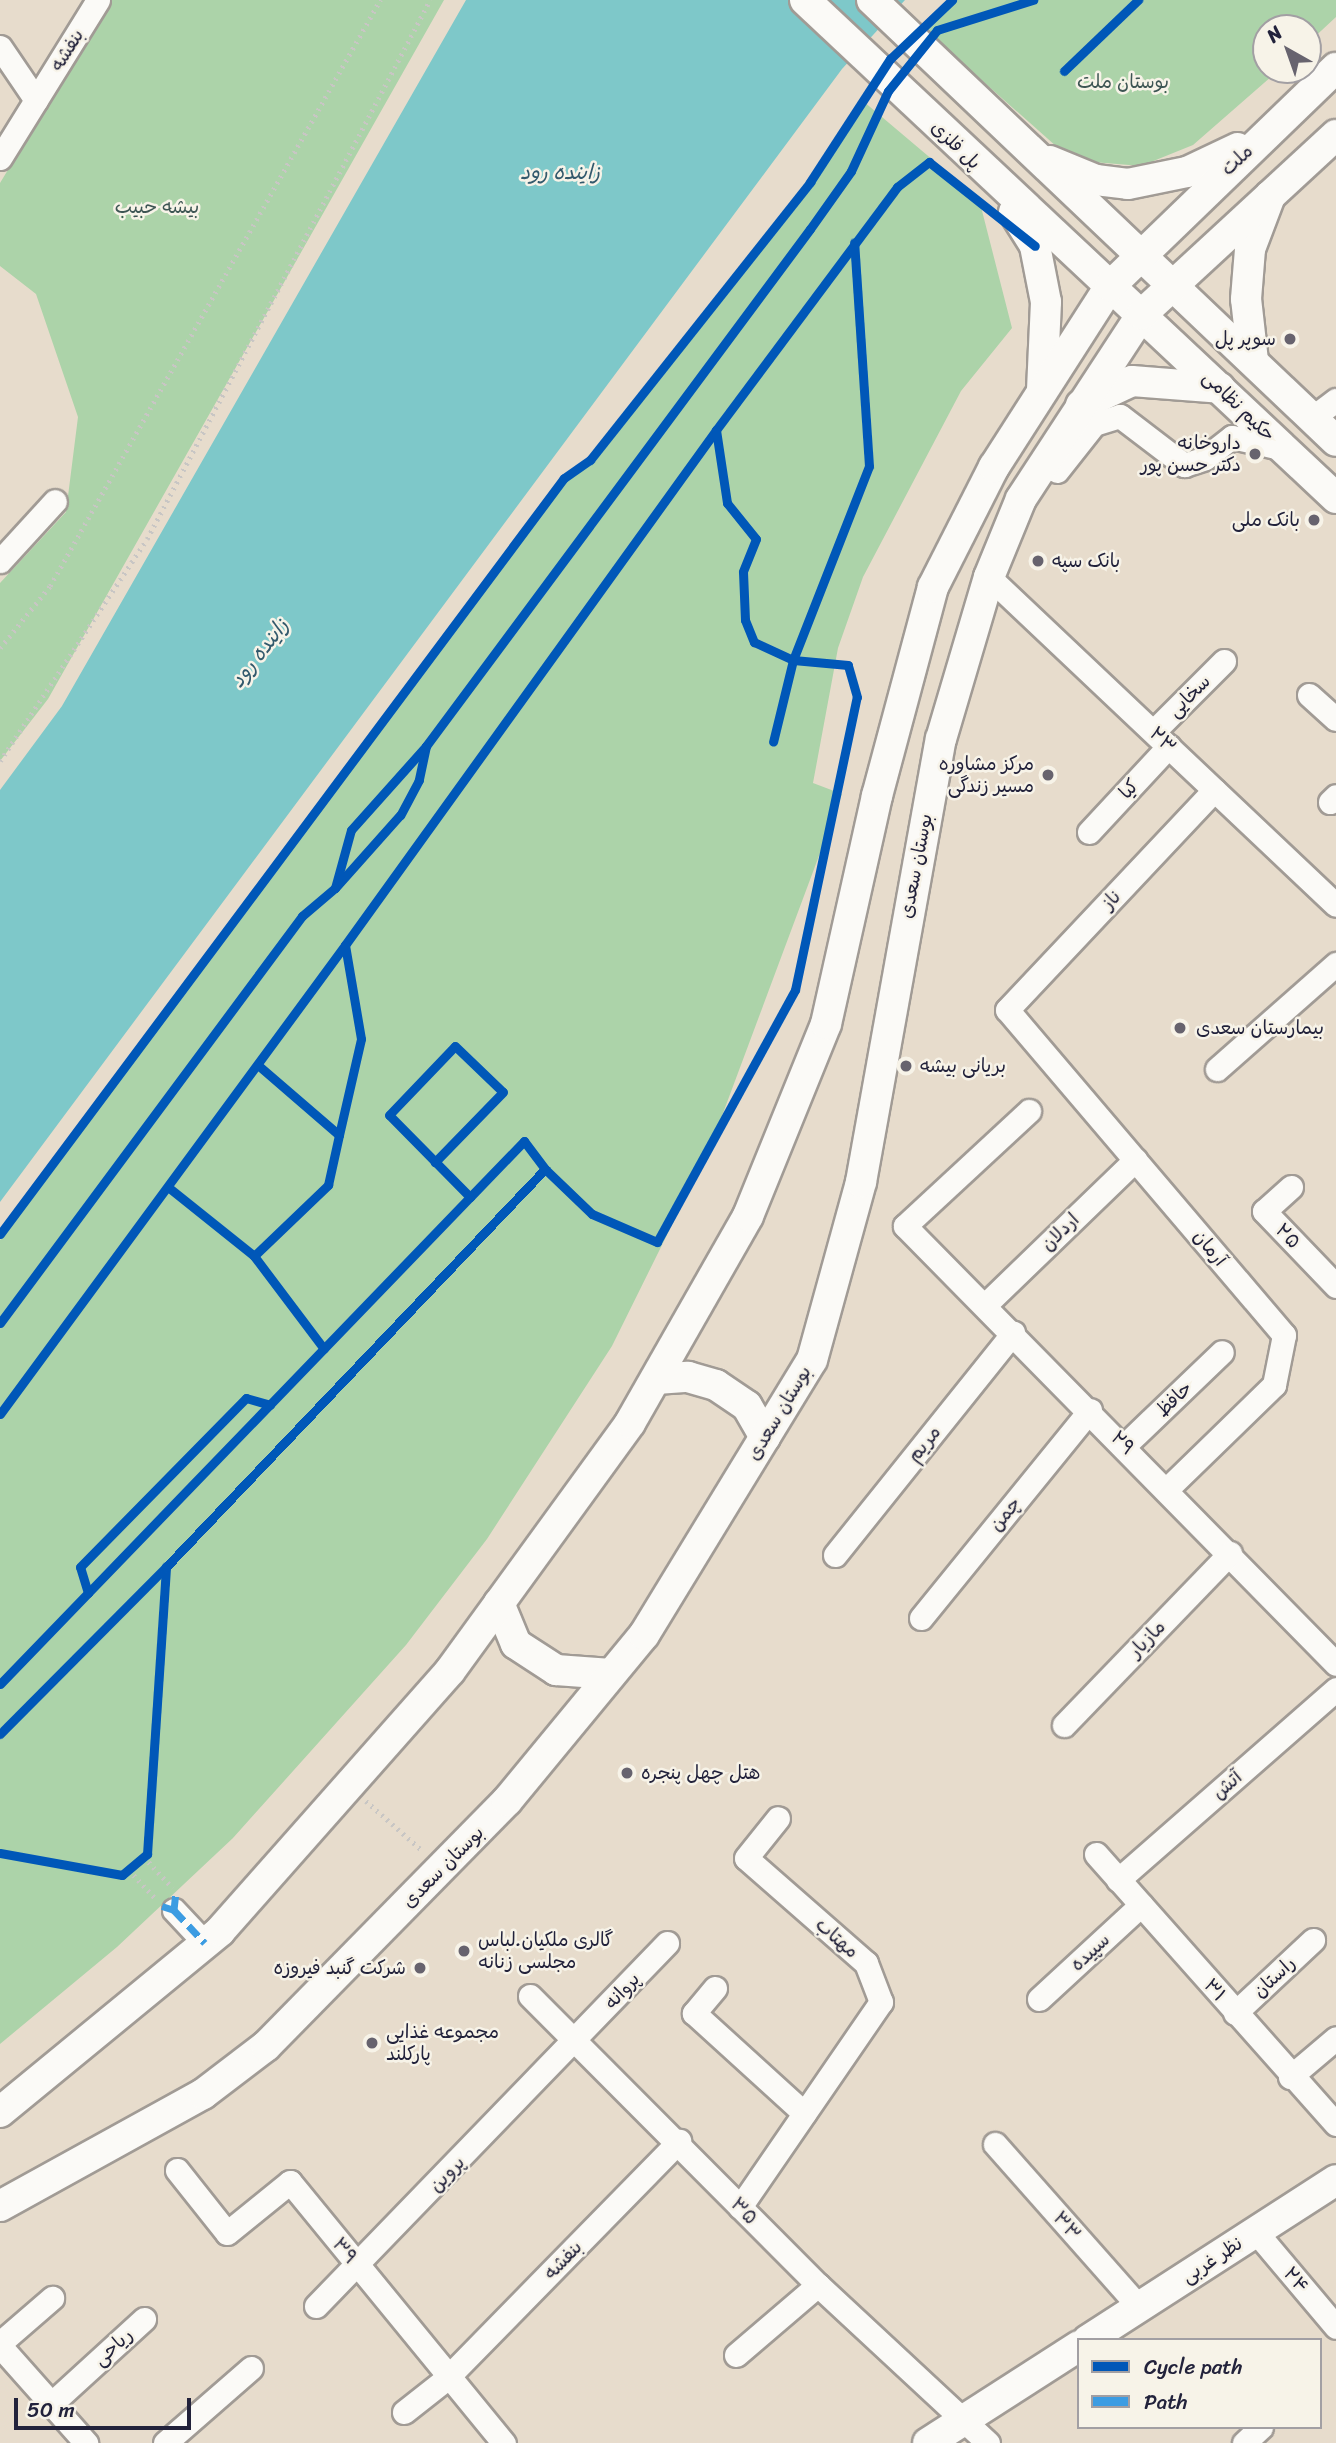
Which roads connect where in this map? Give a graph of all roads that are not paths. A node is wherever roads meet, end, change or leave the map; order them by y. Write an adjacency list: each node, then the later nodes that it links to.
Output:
1 (98, 0): 6 (street, بنفشه)
2 (805, 0): 11 (main road, پل فلزی)
3 (872, 0): 9 (main road)
4 (0, 47): 6 (street, بنفشه)
5 (1336, 68): 7 (main road, ملت)
6 (36, 100): 10 (street, بنفشه)
7 (1264, 135): 9 (main road); 13 (main road, ملت)
8 (1336, 135): 12 (main road)
9 (1033, 154): 13 (main road)
10 (0, 158)
11 (997, 185): 15 (main road, پل فلزی); 19 (main road)
12 (1272, 192): 14 (main road); 17 (main road)
13 (1140, 254): 14 (main road); 15 (main road, ملت)
14 (1170, 283): 16 (main road, بوستان سعدی); 17 (main road)
15 (1110, 286): 16 (main road, پل فلزی); 19 (main road)
16 (1142, 314): 18 (main road, حکیم نظامی); 21 (main road, بوستان سعدی)
17 (1253, 361): 22 (main road)
18 (1220, 388): 21 (main road); 24 (main road, حکیم نظامی)
19 (1042, 391): 46 (main road)
20 (1336, 400): 22 (street)
21 (1075, 409): 28 (main road, بوستان سعدی)
22 (1312, 418): 23 (main road)
23 (1336, 441)
24 (1286, 452): 25 (main road, حکیم نظامی); 28 (street)
25 (1336, 498)
26 (55, 501): 27 (street)
27 (0, 561)
28 (993, 567): 32 (street, ۲۳); 48 (main road, بوستان سعدی)
29 (1224, 661): 32 (street, سخایی)
30 (1309, 695): 31 (street)
31 (1336, 719)
32 (1162, 738): 33 (street, ۲۳); 34 (street, کیا)
33 (1214, 790): 35 (street, ۲۳); 37 (street, ناز)
34 (1089, 832)
35 (1336, 905)
36 (1336, 964): 38 (street)
37 (1007, 1010): 40 (street, آرمان)
38 (1217, 1069)
39 (1029, 1111): 43 (street, ۲۹)
40 (1135, 1160): 43 (street, اردلان); 50 (street, آرمان)
41 (1291, 1187): 42 (street, ۲۵)
42 (1336, 1286)
43 (985, 1305): 44 (street, ۲۹)
44 (1013, 1333): 47 (street, ۲۹); 52 (street, مریم)
45 (1222, 1352): 49 (street, حافظ)
46 (656, 1379): 48 (main road); 53 (main road)
47 (1090, 1410): 49 (street, ۲۹); 54 (street, چمن)
48 (765, 1437): 56 (main road, بوستان سعدی)
49 (1125, 1445): 50 (street, ۲۹)
50 (1168, 1488): 51 (street, ۲۹)
51 (1230, 1553): 55 (street, ۲۹); 58 (street, مازیار)
52 (835, 1555)
53 (499, 1603): 56 (main road); 65 (main road)
54 (921, 1618)
55 (1335, 1662)
56 (611, 1674): 81 (main road, بوستان سعدی)
57 (1336, 1689): 61 (street, آتش)
58 (1064, 1725)
59 (778, 1818): 75 (street, مهتاب)
60 (1096, 1854): 61 (street, ۳۱)
61 (1118, 1880): 63 (street, ۳۱)
62 (171, 1902): 65 (street)
63 (1141, 1905): 69 (street, سپیده); 70 (street, ۳۱)
64 (1312, 1940): 70 (street, راستان)
65 (205, 1943): 74 (main road)
66 (667, 1943): 72 (street, پروانه)
67 (715, 1988): 75 (street)
68 (530, 1996): 72 (street, ۳۵)
69 (1039, 2000)
70 (1235, 2013): 73 (street, ۳۱)
71 (1336, 2038): 73 (street)
72 (576, 2039): 77 (street, ۳۵); 84 (street, پروین)
73 (1290, 2077): 76 (street, ۳۱)
74 (0, 2112)
75 (804, 2113): 82 (street, مهتاب)
76 (1336, 2124)
77 (679, 2141): 82 (street, ۳۵); 96 (street, بنفشه)
78 (995, 2144): 88 (street, ۳۳)
79 (177, 2170): 84 (street, ۳۹)
80 (1336, 2180): 83 (main road, نظر غربی)
81 (0, 2206)
82 (740, 2207): 85 (street, ۳۵)
83 (1256, 2232): 88 (main road, نظر غربی); 90 (street, ۲۴)
84 (358, 2267): 87 (street, پروین); 96 (street, ۳۹)
85 (818, 2285): 94 (street); 99 (street, ۳۵)
86 (52, 2298): 92 (street)
87 (316, 2306)
88 (1139, 2307): 91 (main road, نظر غربی)
89 (144, 2319): 97 (street, ریاحی)
90 (1336, 2327)
91 (1091, 2338)
92 (0, 2344): 97 (street)
93 (1077, 2347): 99 (main road)
94 (736, 2355)
95 (251, 2368): 102 (street)
96 (447, 2378): 98 (street, بنفشه); 103 (street, ۳۹)
97 (51, 2404): 101 (street)
98 (404, 2412)
99 (962, 2421): 104 (main road); 105 (street, ۳۵)
100 (1259, 2429): 106 (street)
101 (86, 2443)
102 (166, 2443)
103 (504, 2443)
104 (928, 2443)
105 (988, 2443)
106 (1244, 2443)

